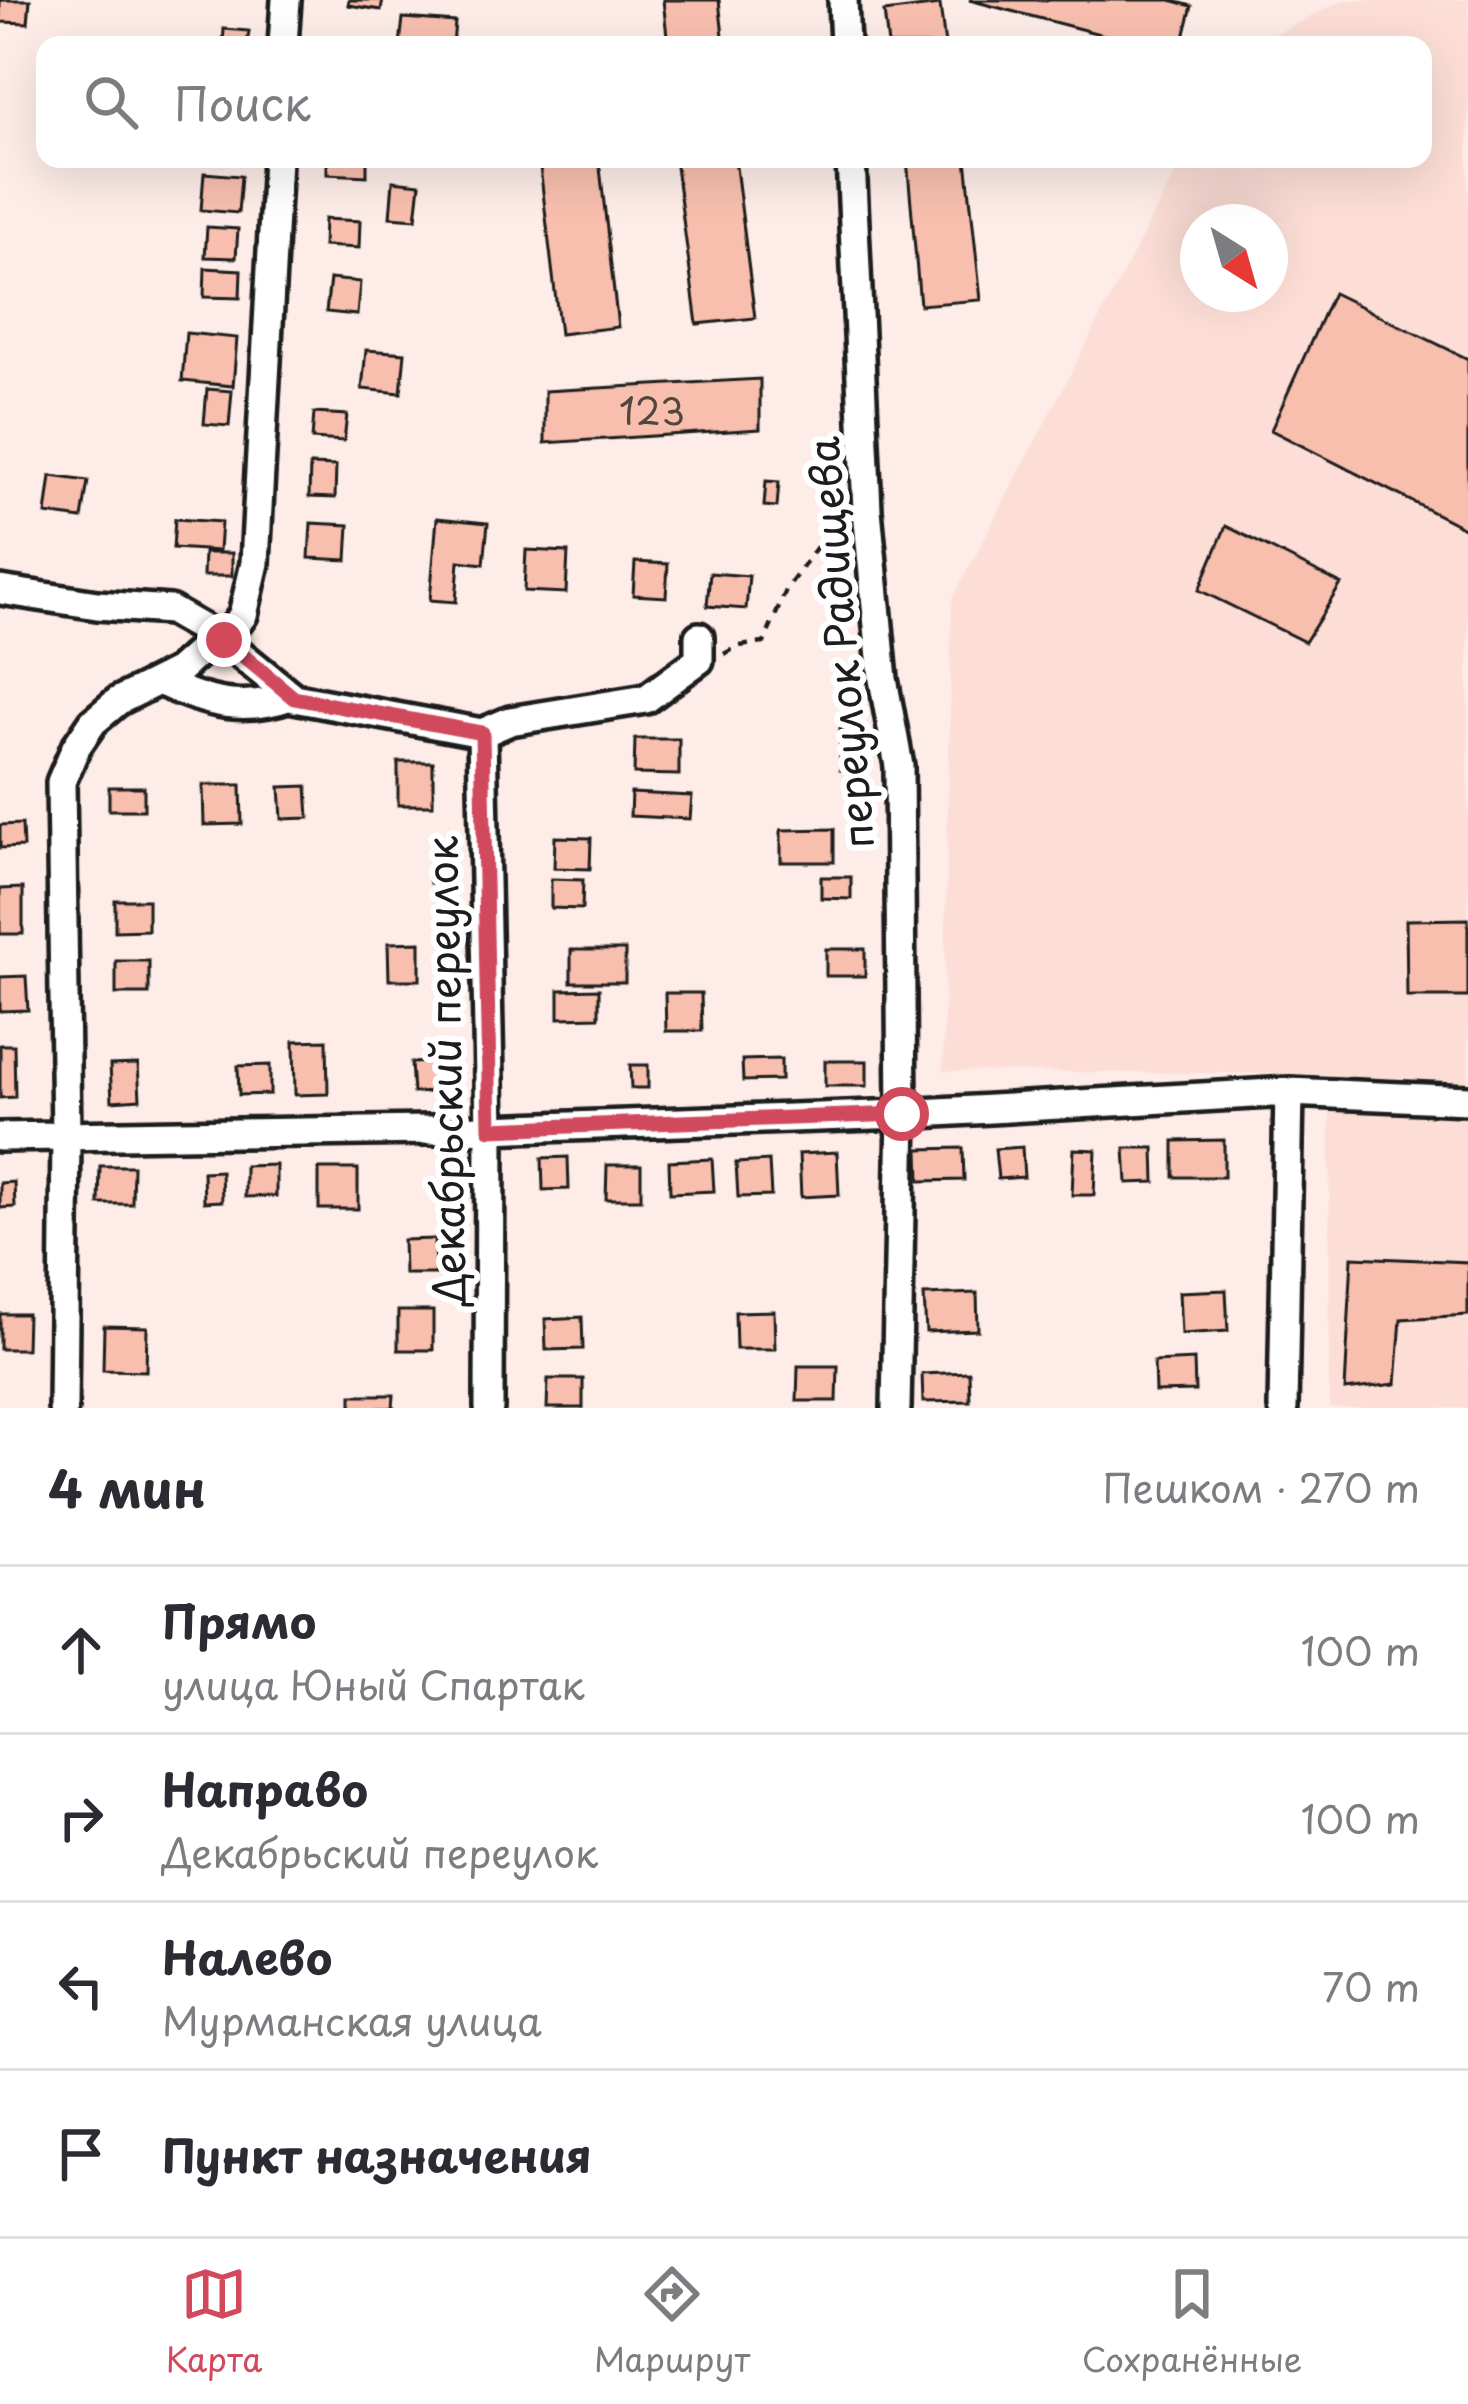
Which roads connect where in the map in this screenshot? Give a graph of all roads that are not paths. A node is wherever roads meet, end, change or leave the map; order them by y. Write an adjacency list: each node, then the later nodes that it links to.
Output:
1 (286, 0): 3 (street)
2 (843, 0): 4 (street)
3 (284, 36)
4 (845, 36)
5 (277, 168): 9 (street)
6 (850, 168): 15 (street, переулок Радищева)
7 (0, 590): 9 (street)
8 (698, 637): 12 (street)
9 (220, 639): 10 (street); 11 (street)
10 (161, 682): 11 (street); 17 (street)
11 (291, 696): 12 (street)
12 (482, 733): 16 (street, Декабрьский переулок)
13 (1289, 1093): 14 (street); 15 (street); 22 (street)
14 (1468, 1100)
15 (902, 1114): 16 (street); 21 (street, переулок Радищева)
16 (490, 1129): 17 (street); 20 (street, Декабрьский переулок)
17 (66, 1136): 18 (street); 19 (street)
18 (0, 1137)
19 (63, 1408)
20 (489, 1408)
21 (896, 1408)
22 (1283, 1408)

